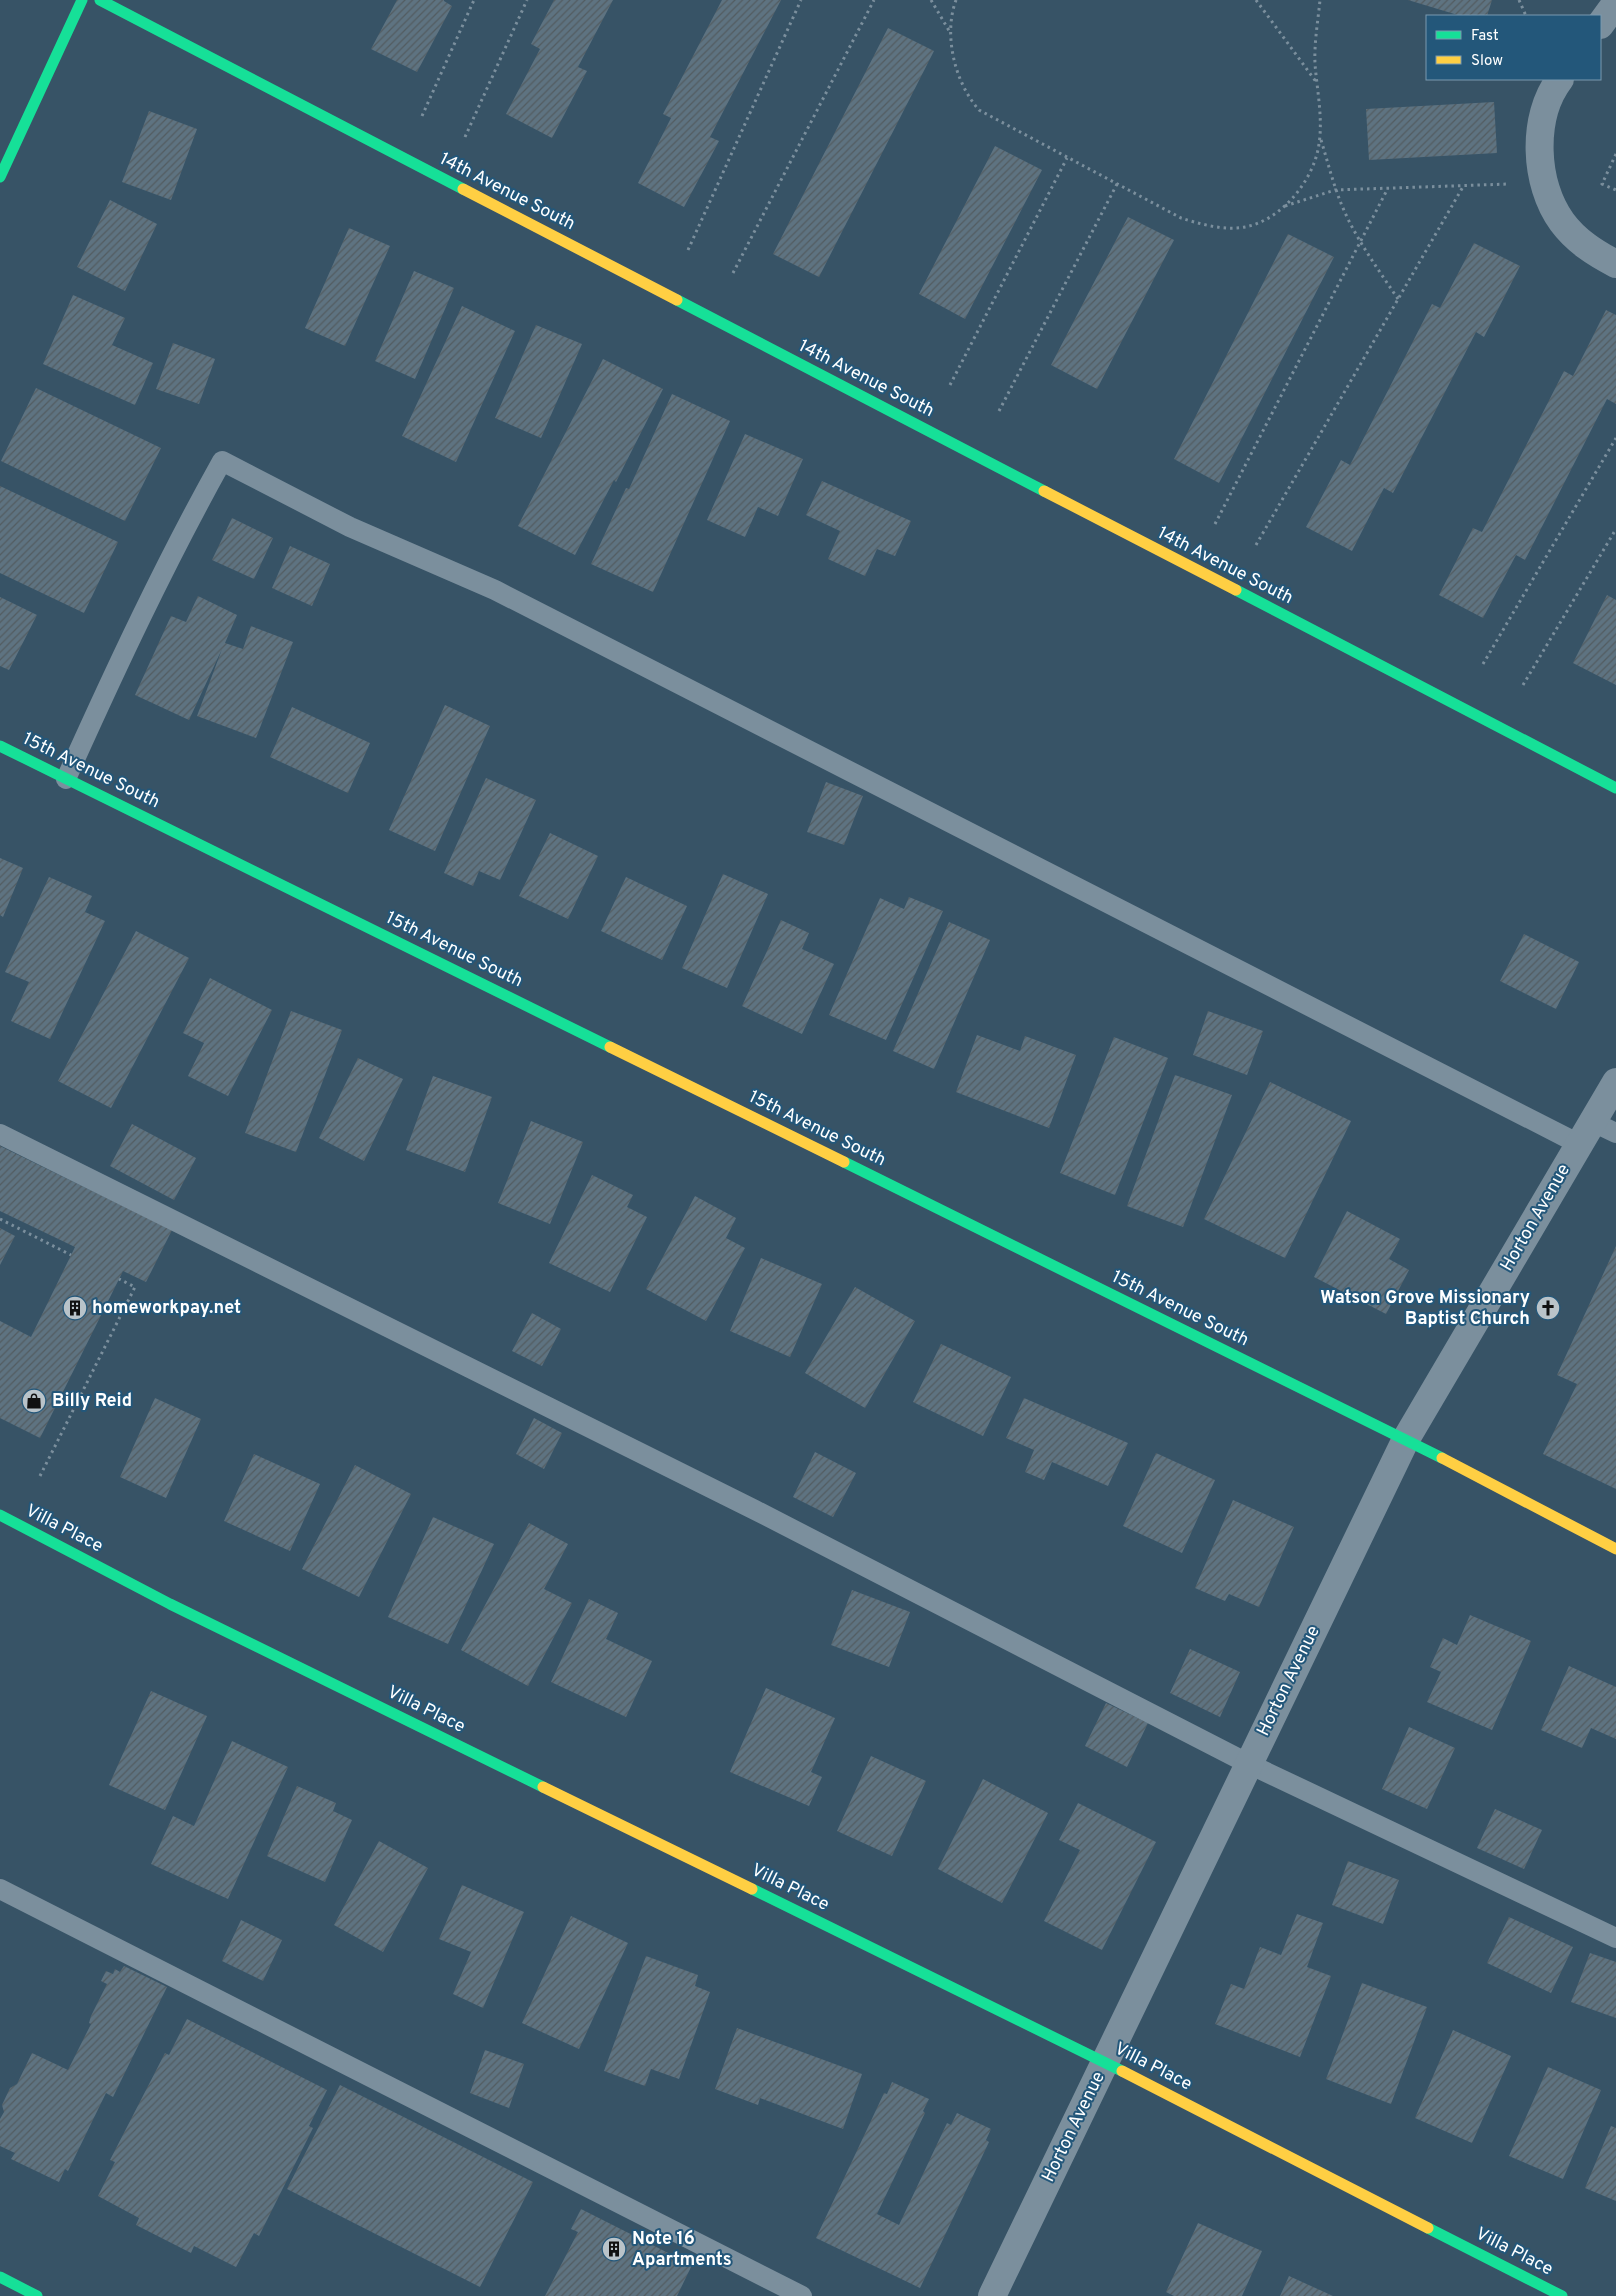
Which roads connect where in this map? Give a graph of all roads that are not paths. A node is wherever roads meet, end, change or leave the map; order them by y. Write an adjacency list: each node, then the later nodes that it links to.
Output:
1 (82, 0): 6 (street)
2 (100, 0): 10 (street, 14th Avenue South)
3 (1616, 3): 4 (street)
4 (1601, 24)
5 (1559, 80): 7 (street)
6 (0, 177)
7 (1616, 264)
8 (0, 746): 9 (street, 15th Avenue South)
9 (66, 778): 14 (lane); 15 (street, 15th Avenue South)
10 (1616, 788)
11 (1616, 1082): 12 (street, Horton Avenue)
12 (1604, 1127): 14 (street, Horton Avenue)
13 (0, 1134): 18 (lane)
14 (1579, 1144): 15 (street, Horton Avenue)
15 (1406, 1439): 17 (street, 15th Avenue South); 18 (street, Horton Avenue)
16 (0, 1515): 21 (street, Villa Place)
17 (1616, 1549)
18 (1249, 1764): 20 (lane); 21 (street, Horton Avenue)
19 (0, 1889): 24 (lane)
20 (1616, 1938)
21 (1105, 2062): 25 (street, Horton Avenue); 26 (street, Villa Place)
22 (0, 2277): 23 (street)
23 (37, 2296)
24 (802, 2296)
25 (992, 2296)
26 (1562, 2296)

